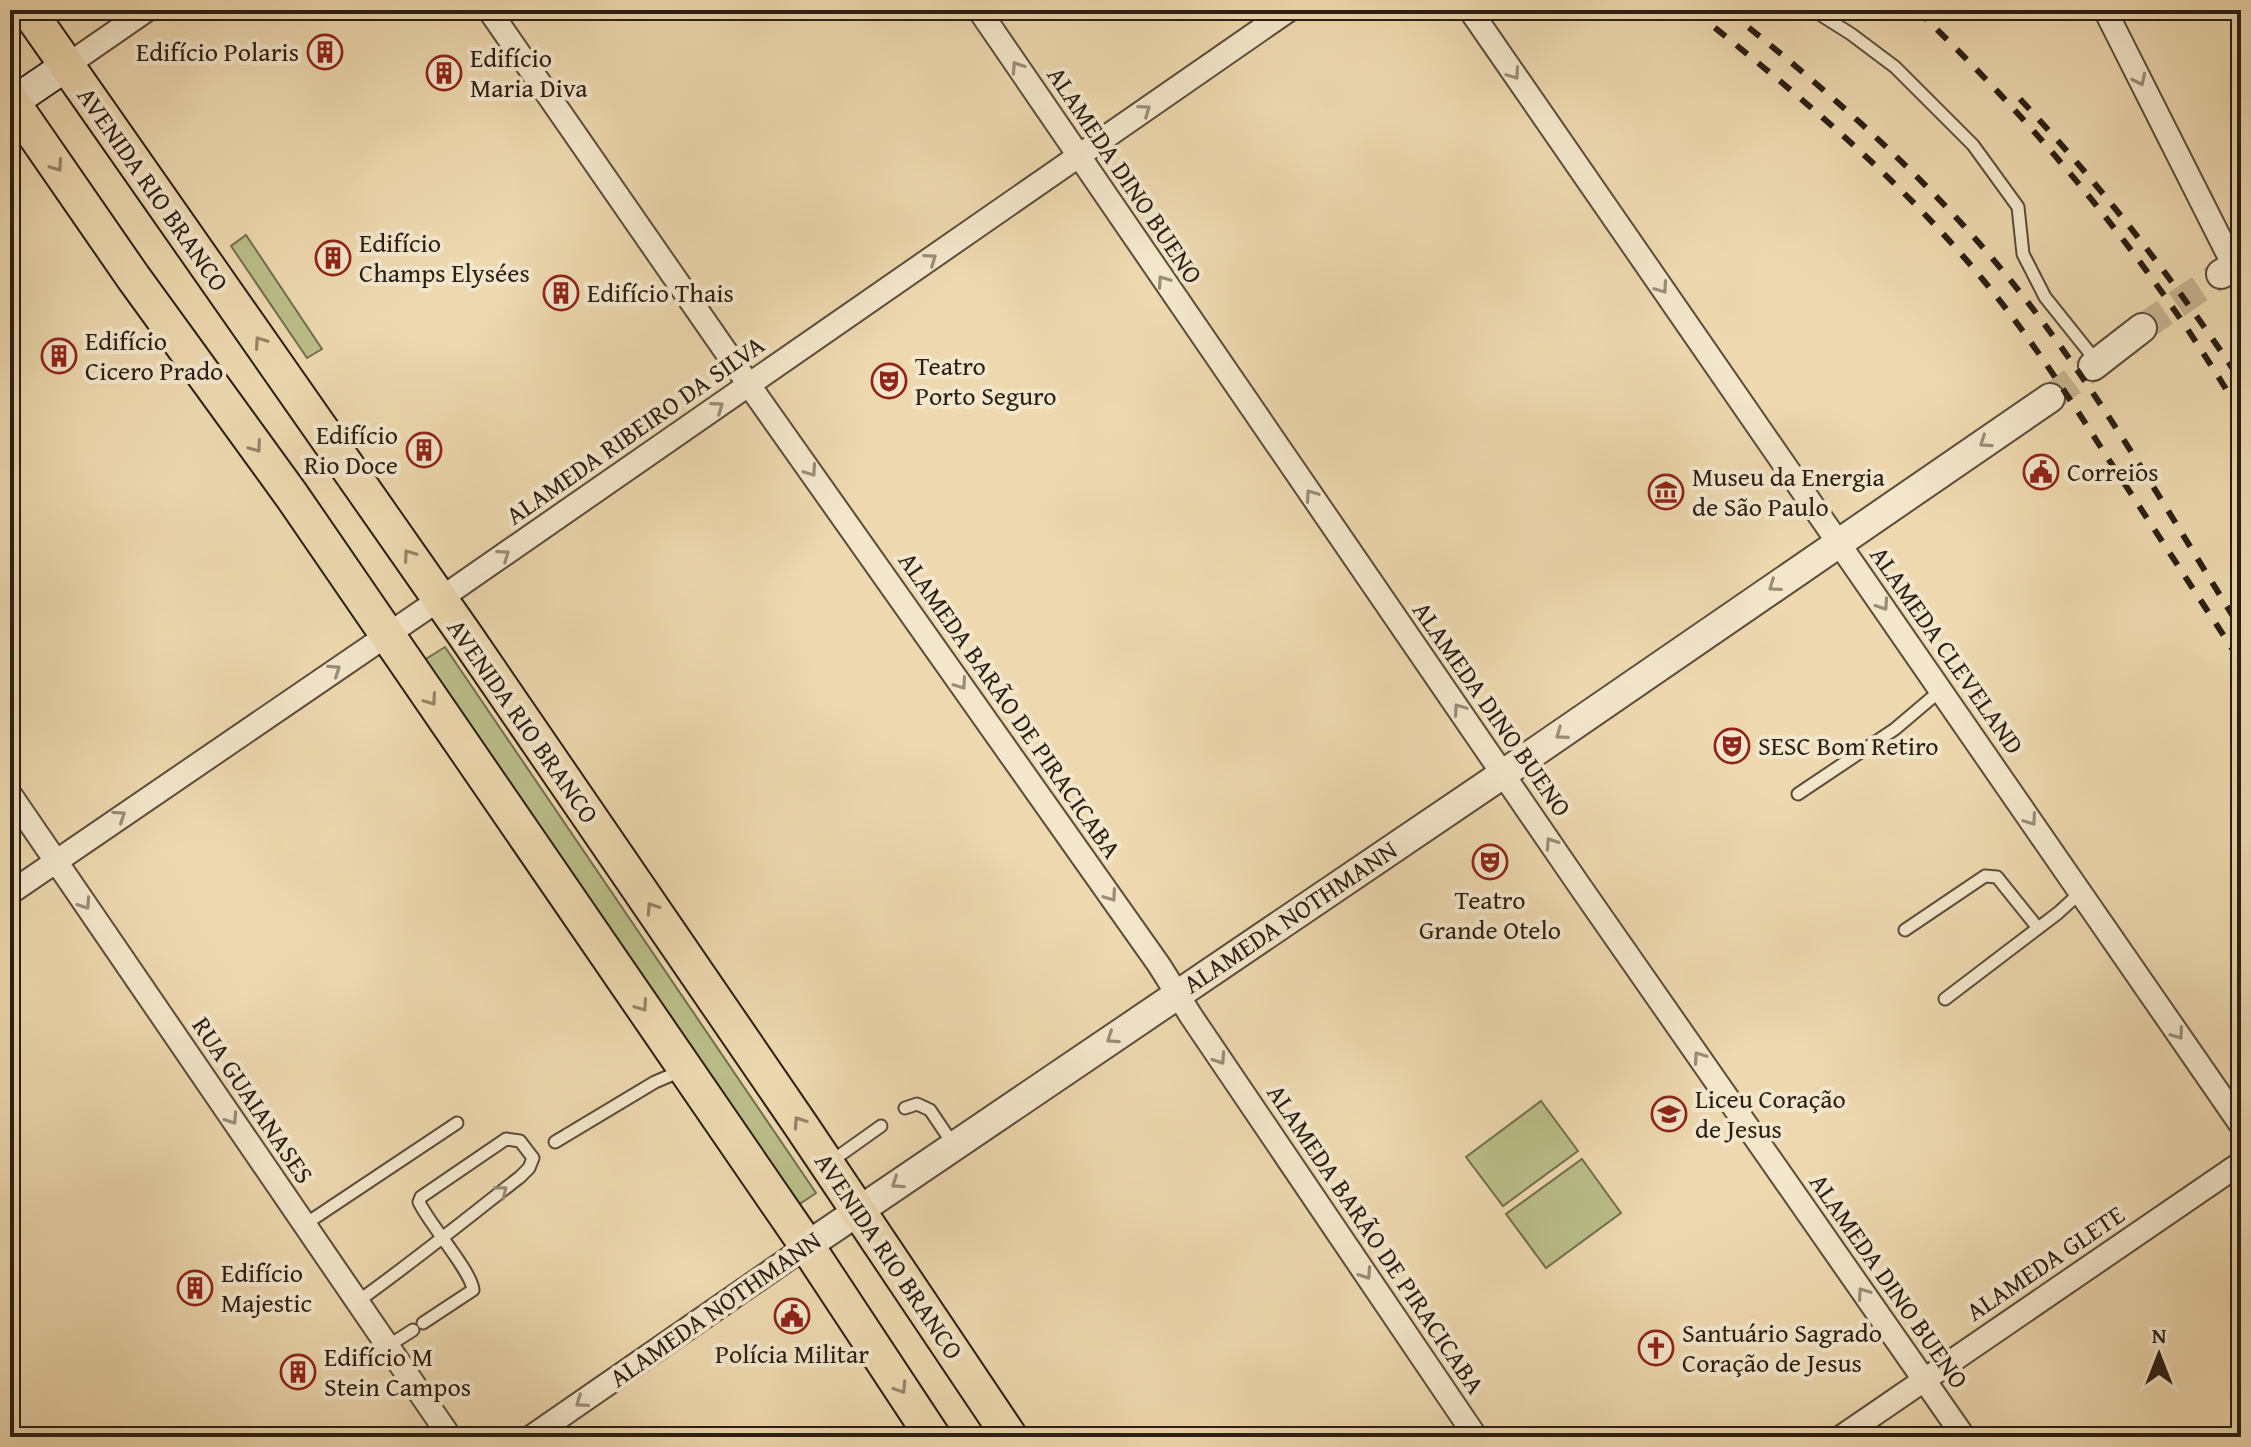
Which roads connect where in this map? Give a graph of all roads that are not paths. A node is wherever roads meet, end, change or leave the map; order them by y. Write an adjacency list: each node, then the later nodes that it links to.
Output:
1 (147, 10): 9 (street)
2 (489, 10): 15 (street, ALAMEDA BARÃO DE PIRACICABA)
3 (979, 10): 11 (street, ALAMEDA DINO BUENO, one-way to 3)
4 (1289, 10): 11 (street, ALAMEDA RIBEIRO DA SILVA, one-way to 4)
5 (1470, 10): 17 (street, ALAMEDA CLEVELAND, one-way to 17)
6 (1813, 10): 14 (lane)
7 (2105, 10): 12 (street, one-way to 12)
8 (34, 18): 9 (main road, AVENIDA RIO BRANCO)
9 (66, 66): 10 (main road); 18 (main road, AVENIDA RIO BRANCO, one-way to 9)
10 (11, 102): 19 (main road, one-way to 19)
11 (1078, 157): 15 (street, ALAMEDA RIBEIRO DA SILVA, one-way to 11); 21 (street, ALAMEDA DINO BUENO, one-way to 11)
12 (2232, 267)
13 (2142, 328): 14 (street)
14 (2095, 364)
15 (749, 385): 18 (street, ALAMEDA RIBEIRO DA SILVA, one-way to 15); 29 (street, ALAMEDA BARÃO DE PIRACICABA, one-way to 29)
16 (2050, 398): 17 (street, ALAMEDA NOTHMANN, one-way to 17)
17 (1839, 541): 20 (street, ALAMEDA CLEVELAND, one-way to 20); 21 (street, ALAMEDA NOTHMANN, one-way to 21)
18 (440, 599): 19 (street, ALAMEDA RIBEIRO DA SILVA); 39 (main road, AVENIDA RIO BRANCO, one-way to 18)
19 (386, 635): 24 (street, ALAMEDA RIBEIRO DA SILVA, one-way to 19); 31 (main road, one-way to 31)
20 (1941, 690): 23 (lane); 25 (street, ALAMEDA CLEVELAND, one-way to 25)
21 (1503, 774): 29 (street, ALAMEDA NOTHMANN); 46 (street, ALAMEDA DINO BUENO, one-way to 21)
22 (10, 794): 24 (street, RUA GUAIANASES)
23 (1798, 794)
24 (56, 861): 26 (street, ALAMEDA RIBEIRO DA SILVA); 41 (street, RUA GUAIANASES, one-way to 41)
25 (2081, 892): 27 (lane); 34 (street, ALAMEDA CLEVELAND, one-way to 34)
26 (10, 893)
27 (2038, 928): 28 (lane); 30 (lane)
28 (1905, 930)
29 (1177, 994): 37 (street, ALAMEDA NOTHMANN, one-way to 37); 51 (street, ALAMEDA BARÃO DE PIRACICABA, one-way to 51)
30 (1945, 999)
31 (685, 1069): 36 (lane); 43 (main road)
32 (905, 1108): 37 (lane)
33 (457, 1123): 41 (lane)
34 (2241, 1125)
35 (881, 1126): 39 (lane)
36 (555, 1142)
37 (954, 1145): 40 (street, ALAMEDA NOTHMANN, one-way to 40)
38 (2241, 1163): 46 (street, ALAMEDA GLETE)
39 (827, 1165): 40 (main road, AVENIDA RIO BRANCO)
40 (858, 1210): 43 (street, ALAMEDA NOTHMANN); 50 (main road, AVENIDA RIO BRANCO)
41 (304, 1225): 44 (street, RUA GUAIANASES)
42 (441, 1238): 42 (lane, one-way to 42); 44 (lane); 45 (lane)
43 (807, 1246): 48 (street, ALAMEDA NOTHMANN, one-way to 48); 49 (main road, one-way to 49)
44 (357, 1302): 45 (street, RUA GUAIANASES)
45 (388, 1346): 47 (street, RUA GUAIANASES)
46 (1924, 1380): 52 (street, ALAMEDA GLETE); 53 (street, ALAMEDA DINO BUENO)
47 (450, 1437)
48 (531, 1437)
49 (933, 1437)
50 (1010, 1437)
51 (1476, 1437)
52 (1841, 1437)
53 (1964, 1437)

